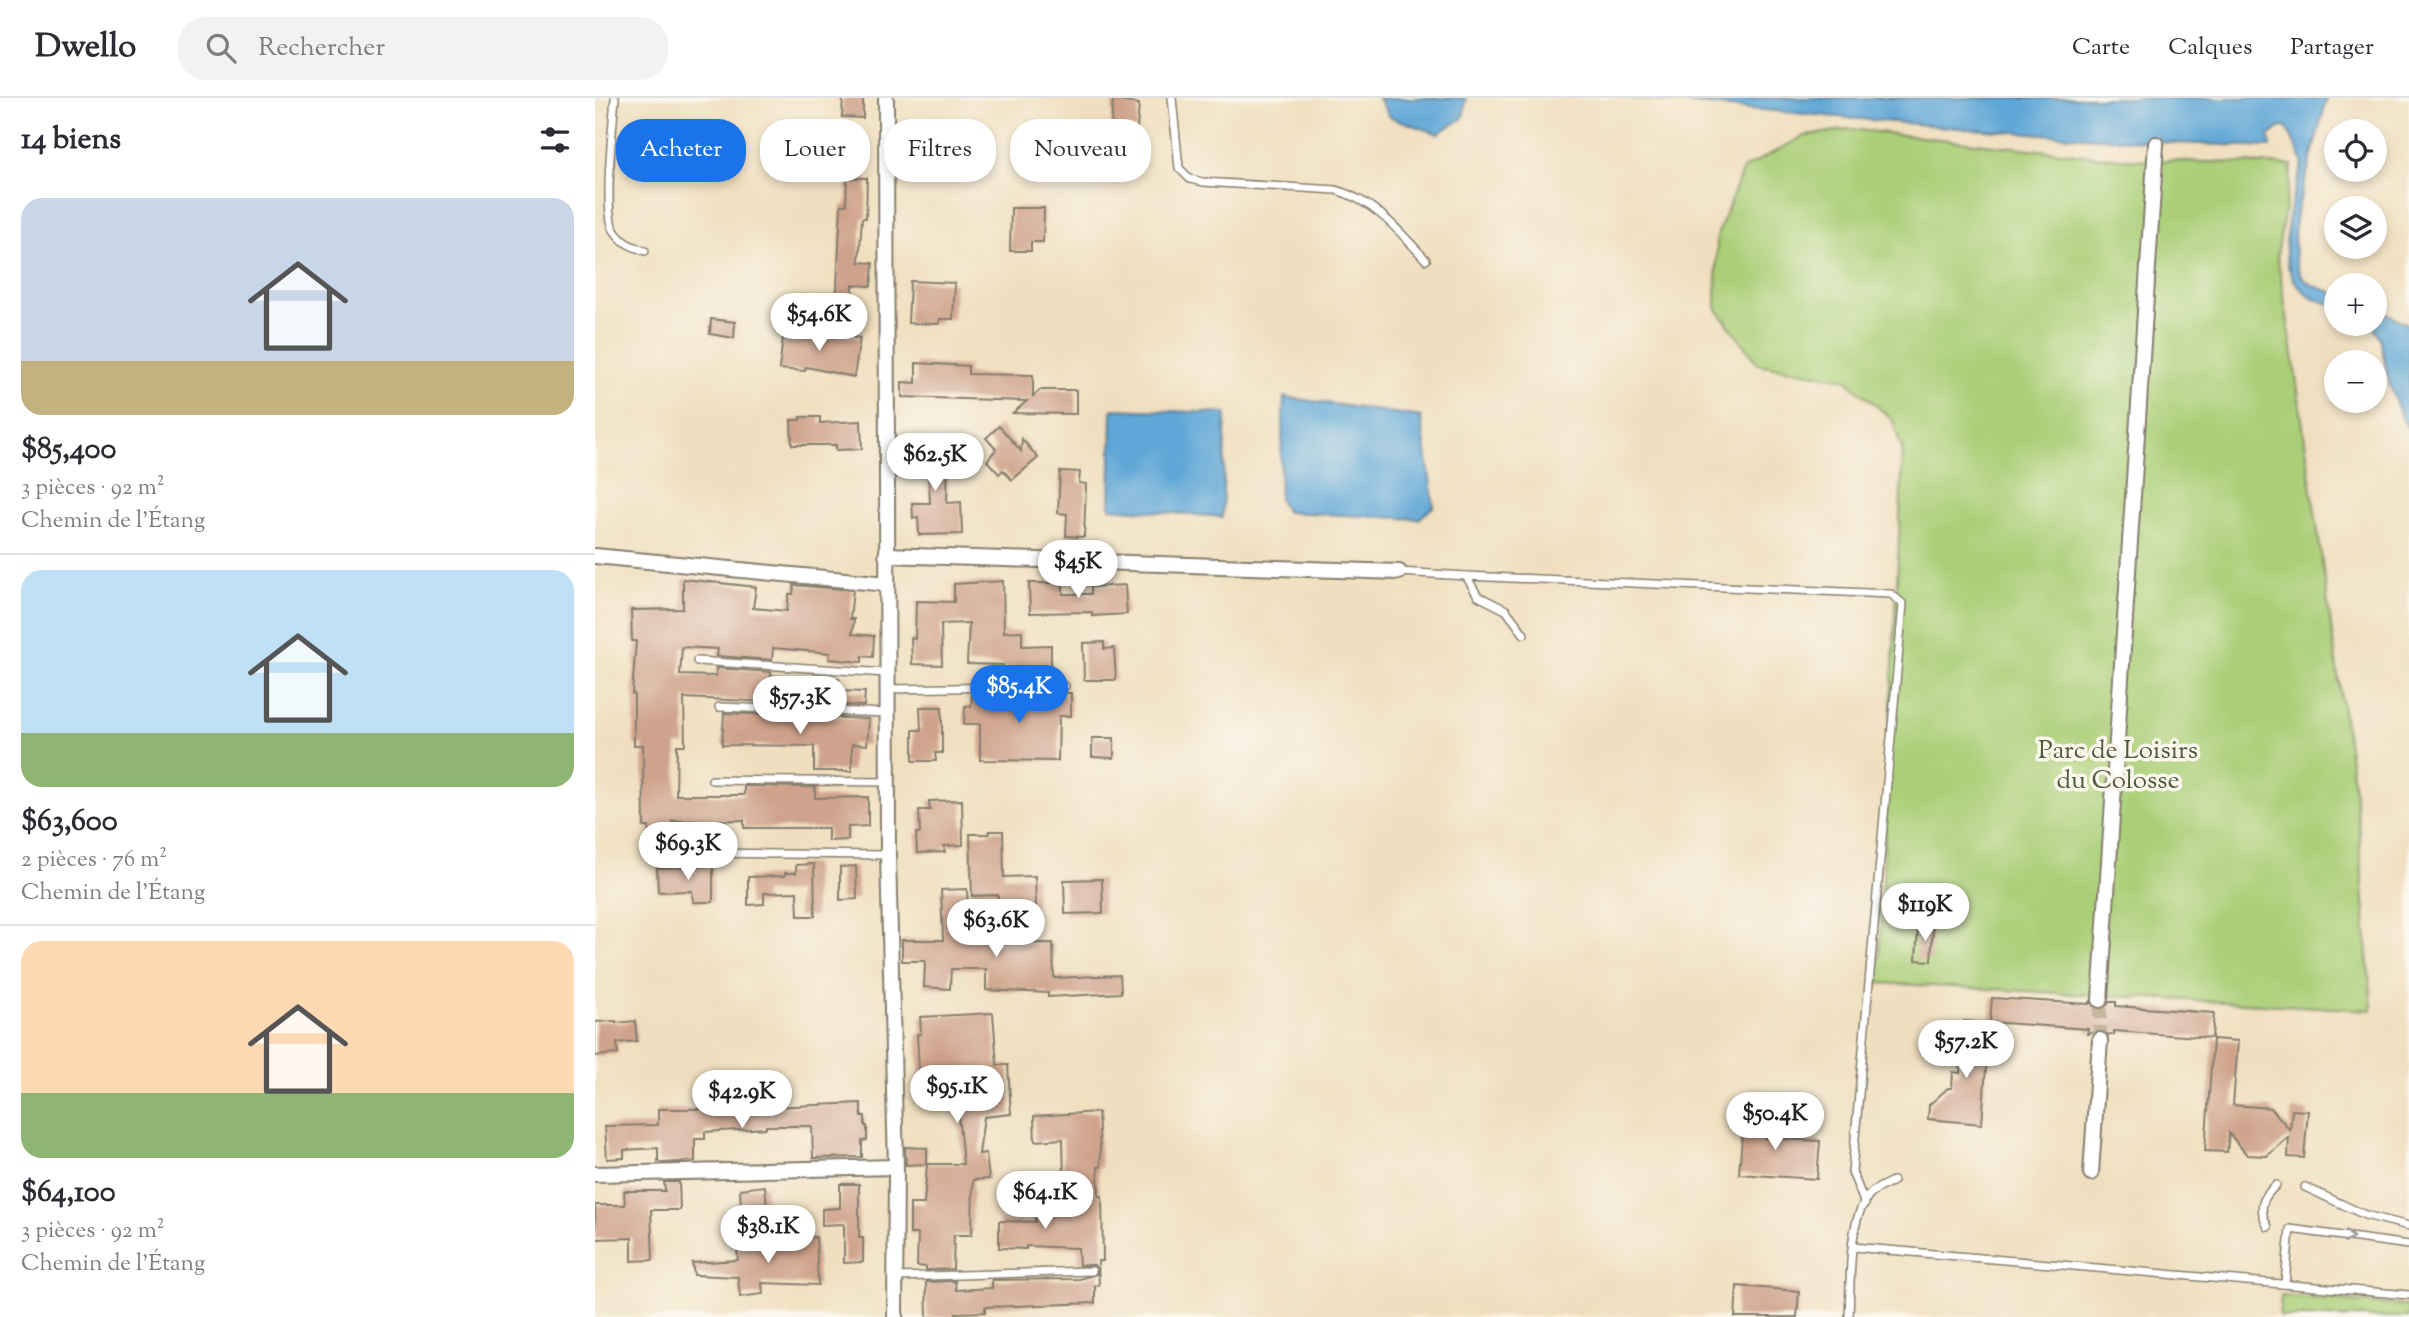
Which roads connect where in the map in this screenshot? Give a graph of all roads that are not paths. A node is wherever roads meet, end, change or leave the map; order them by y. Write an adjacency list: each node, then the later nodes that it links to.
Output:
1 (615, 98): 5 (lane)
2 (886, 98): 7 (street)
3 (1173, 98): 6 (lane)
4 (2156, 144): 23 (street)
5 (645, 251)
6 (1426, 260)
7 (886, 555): 9 (street); 11 (street)
8 (595, 556): 11 (street)
9 (1399, 572): 10 (lane)
10 (1466, 576): 12 (lane); 31 (lane)
11 (887, 584): 14 (street)
12 (1524, 634)
13 (697, 661): 14 (lane)
14 (887, 673): 16 (street)
15 (1065, 686): 16 (lane)
16 (887, 689): 18 (street)
17 (719, 707): 18 (lane)
18 (887, 713): 20 (street)
19 (712, 780): 20 (lane)
20 (888, 782): 22 (street)
21 (694, 853): 22 (lane)
22 (888, 855): 25 (street)
23 (2100, 1000)
24 (2099, 1040): 26 (street)
25 (896, 1167): 27 (street); 37 (street)
26 (2091, 1173)
27 (595, 1174)
28 (1892, 1181): 31 (lane)
29 (2276, 1185): 33 (lane)
30 (2305, 1187): 32 (lane)
31 (1864, 1204): 35 (lane)
32 (2409, 1226)
33 (2268, 1227)
34 (2409, 1245): 38 (lane, one-way to 34)
35 (1853, 1247): 38 (lane); 41 (lane)
36 (1092, 1271): 37 (lane)
37 (895, 1277): 40 (street)
38 (2284, 1284): 39 (lane)
39 (2409, 1295)
40 (895, 1317)
41 (1849, 1317)

